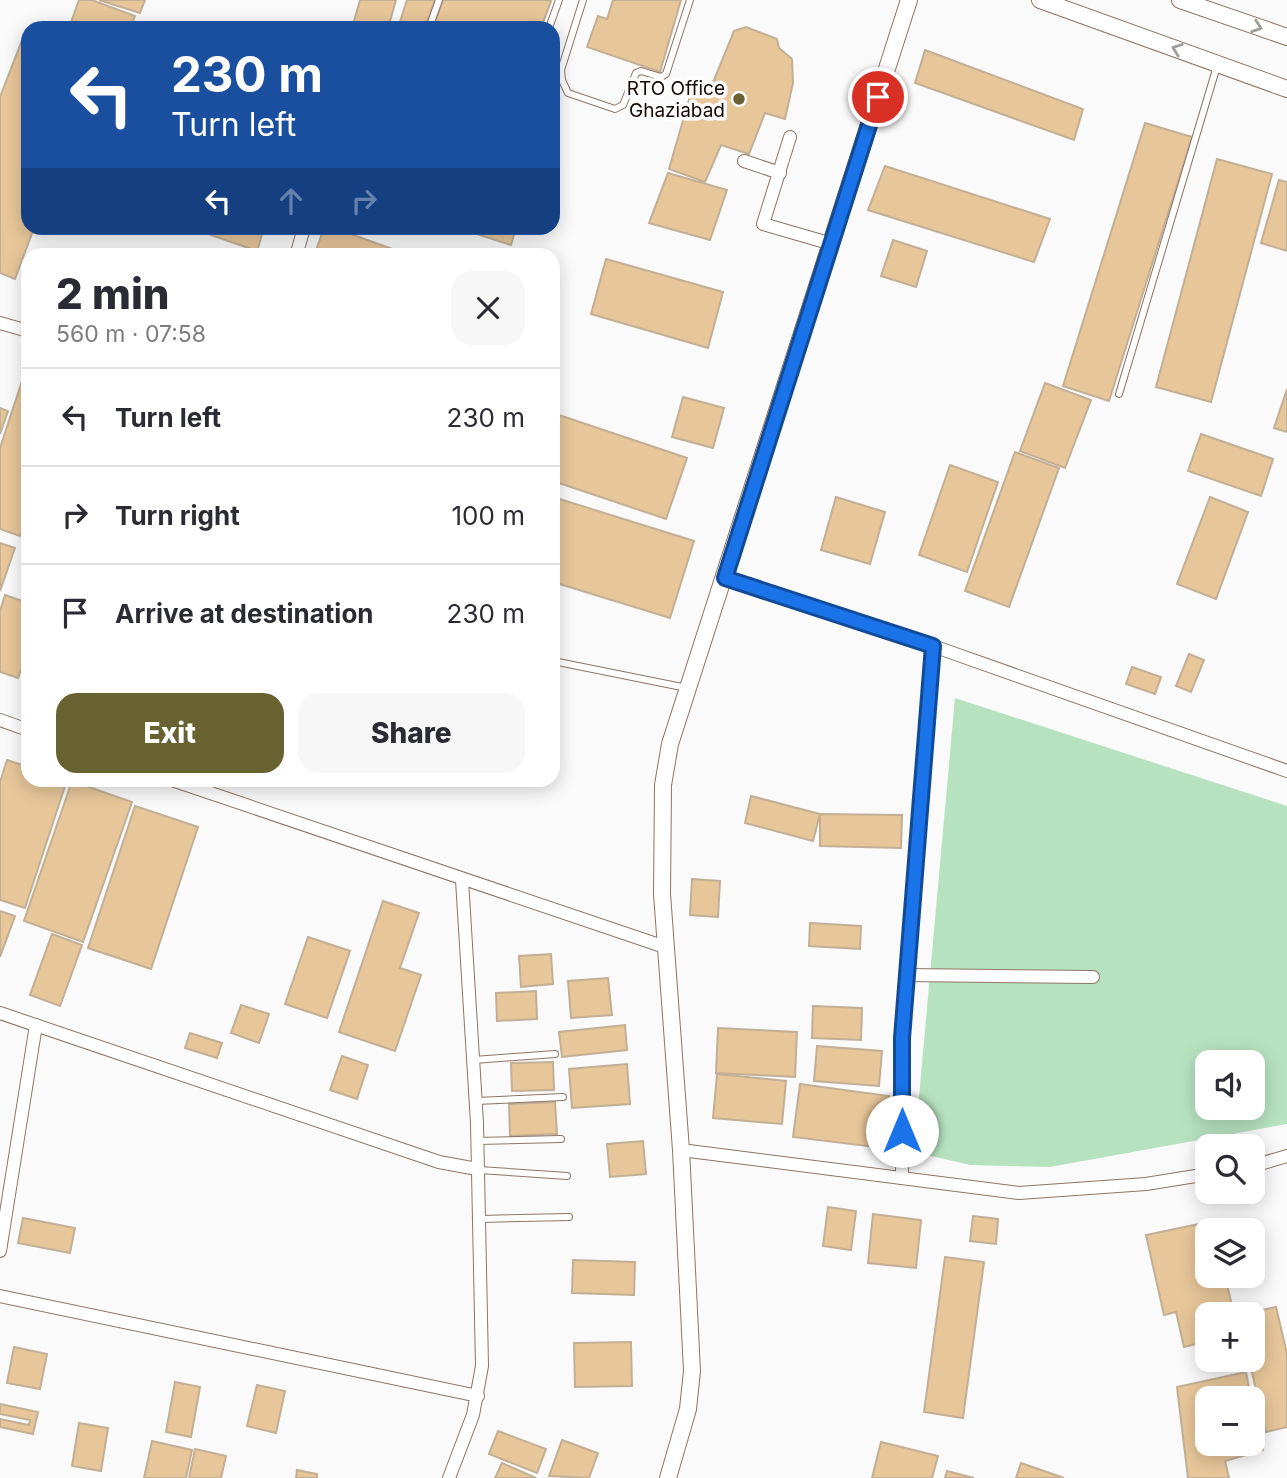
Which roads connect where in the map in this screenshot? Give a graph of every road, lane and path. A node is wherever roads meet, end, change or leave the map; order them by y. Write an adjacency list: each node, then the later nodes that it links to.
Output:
1 (439, 0): 8 (lane)
2 (559, 0): 9 (lane)
3 (583, 0): 4 (lane)
4 (690, 0)
5 (909, 0): 16 (street)
6 (1040, 0): 11 (street, one-way to 6)
7 (1180, 0): 10 (street, one-way to 10)
8 (432, 21)
9 (552, 21)
10 (1287, 37)
11 (1217, 64): 12 (street); 19 (lane)
12 (1287, 89)
13 (790, 137): 15 (street)
14 (744, 161): 15 (street)
15 (780, 173): 16 (street)
16 (832, 244): 20 (street)
17 (0, 323): 18 (street)
18 (21, 329)
19 (1119, 394)
20 (725, 578): 21 (street); 23 (street)
21 (933, 646): 26 (street); 30 (street)
22 (560, 663): 23 (lane)
23 (689, 689): 29 (street)
24 (0, 720): 25 (street)
25 (21, 728)
26 (1287, 771)
27 (192, 787): 28 (street)
28 (462, 880): 29 (street); 35 (street)
29 (665, 947): 40 (street)
30 (907, 975): 31 (street); 46 (street)
31 (1093, 977)
32 (0, 1013): 33 (street)
33 (36, 1025): 43 (street); 49 (street)
34 (555, 1054): 35 (lane)
35 (474, 1060): 37 (street)
36 (563, 1097): 37 (lane)
37 (476, 1101): 39 (street)
38 (561, 1139): 39 (lane)
39 (477, 1141): 43 (street)
40 (681, 1150): 46 (street); 53 (street)
41 (1287, 1156): 42 (street)
42 (1265, 1162)
43 (477, 1170): 44 (lane); 48 (street)
44 (567, 1176)
45 (1195, 1176): 46 (street)
46 (902, 1178)
47 (569, 1217): 48 (lane)
48 (478, 1220): 51 (street)
49 (0, 1251)
50 (0, 1296): 51 (street)
51 (478, 1396): 52 (street)
52 (449, 1478)
53 (668, 1478)

